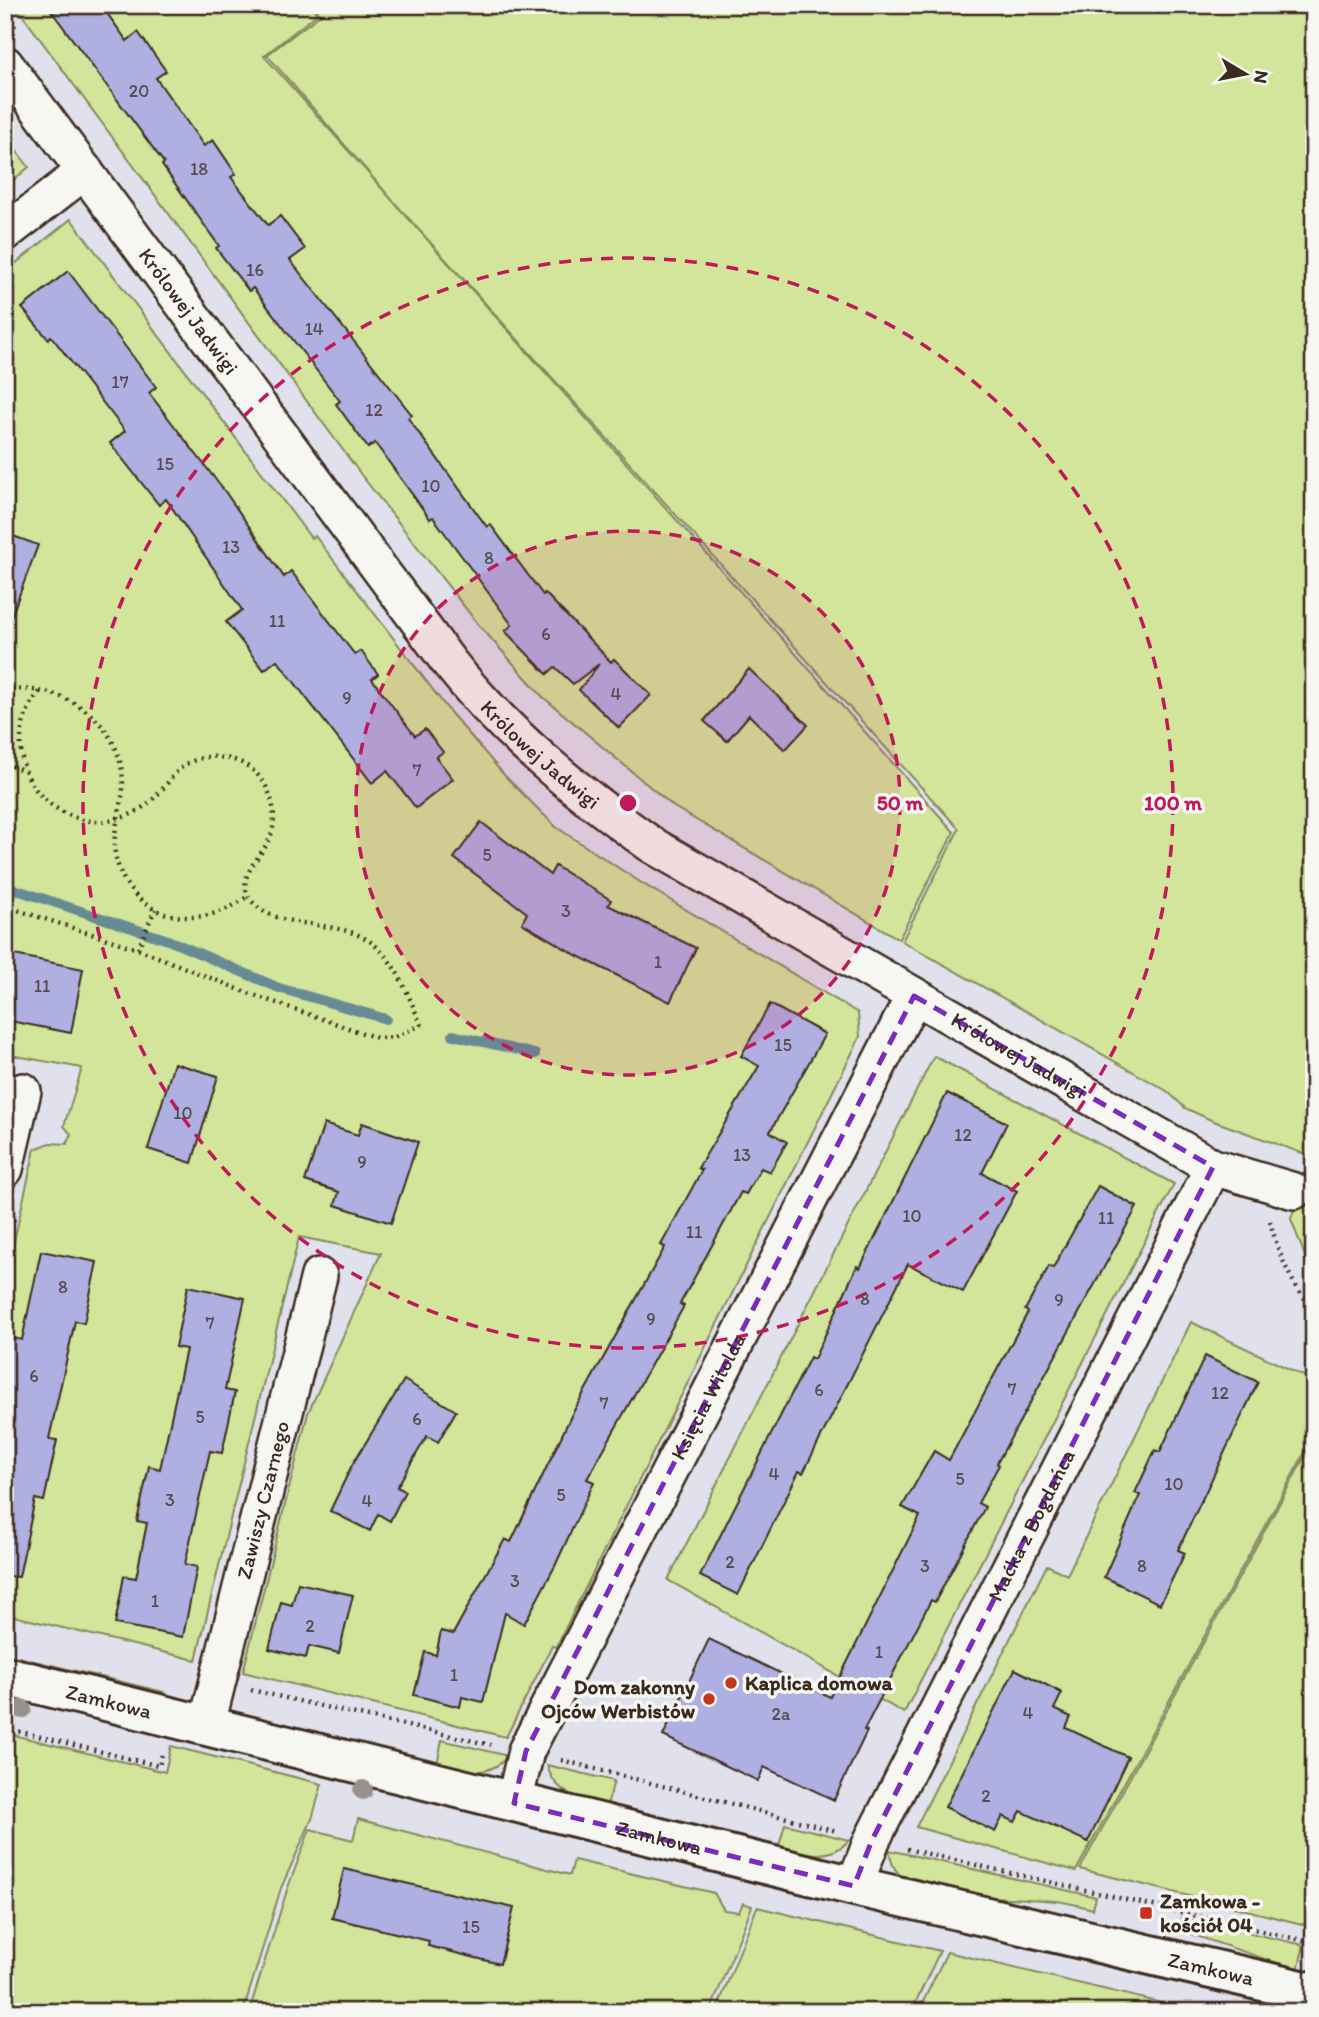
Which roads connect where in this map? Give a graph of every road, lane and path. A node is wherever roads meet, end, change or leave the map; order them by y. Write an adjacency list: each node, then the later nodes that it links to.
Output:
1 (5, 15): 2 (path)
2 (13, 49): 3 (street, Królowej Jadwigi)
3 (85, 171): 4 (street); 14 (street, Królowej Jadwigi)
4 (5, 233)
5 (5, 690): 6 (path)
6 (41, 690): 8 (path); 9 (path)
7 (5, 763): 8 (path)
8 (26, 771): 9 (path)
9 (117, 821): 10 (path); 12 (path)
10 (248, 896): 12 (path); 13 (path)
11 (5, 906): 13 (path)
12 (155, 909): 13 (path)
13 (138, 949)
14 (914, 996): 16 (street, Królowej Jadwigi); 26 (street, Księcia Witolda)
15 (23, 1091): 17 (street)
16 (1213, 1167): 18 (street, Królowej Jadwigi); 28 (street, Maćka z Bogdańca)
17 (5, 1169)
18 (1280, 1187): 22 (path)
19 (15, 1214): 20 (path)
20 (5, 1255)
21 (319, 1276): 24 (street, Zawiszy Czarnego)
22 (1314, 1310)
23 (5, 1676): 25 (street, Zamkowa)
24 (218, 1682): 25 (street, Zawiszy Czarnego); 26 (path)
25 (207, 1724): 27 (street, Zamkowa)
26 (526, 1751): 27 (street, Księcia Witolda); 28 (path)
27 (514, 1803): 29 (street, Zamkowa)
28 (872, 1840): 29 (street, Maćka z Bogdańca); 30 (path)
29 (854, 1886): 31 (street, Zamkowa)
30 (1314, 1942)
31 (1314, 1993)

